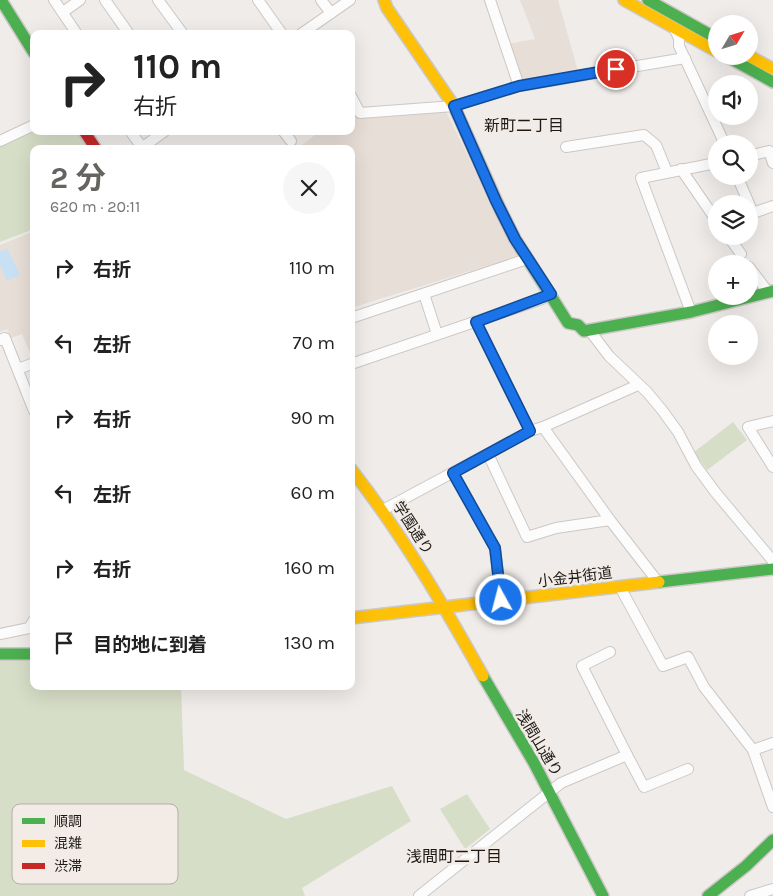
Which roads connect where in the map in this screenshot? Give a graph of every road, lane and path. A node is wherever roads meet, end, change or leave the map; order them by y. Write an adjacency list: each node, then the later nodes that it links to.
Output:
1 (1, 0): 23 (street)
2 (54, 0): 14 (street)
3 (80, 0): 14 (street)
4 (105, 0): 18 (street)
5 (158, 0): 19 (street)
6 (258, 0): 20 (street)
7 (321, 0): 15 (street)
8 (350, 0): 15 (street)
9 (384, 0): 32 (street)
10 (490, 0): 30 (street)
11 (624, 0): 16 (street)
12 (648, 0): 13 (street)
13 (661, 4): 16 (street); 22 (street)
14 (63, 12): 17 (street)
15 (331, 13): 21 (street)
16 (675, 28): 24 (street); 25 (street)
17 (74, 30)
18 (126, 30)
19 (180, 30)
20 (279, 30)
21 (315, 30)
22 (708, 33)
23 (30, 47)
24 (708, 47)
25 (685, 58): 30 (street); 36 (street)
26 (758, 61): 28 (street)
27 (742, 65): 29 (street)
28 (773, 69)
29 (773, 82)
30 (519, 86): 32 (street)
31 (355, 104): 32 (street)
32 (454, 106): 51 (street)
33 (30, 127): 37 (street)
34 (159, 135): 39 (street)
35 (286, 135): 38 (street)
36 (721, 135)
37 (0, 141)
38 (291, 141)
39 (145, 145)
40 (566, 147): 45 (street)
41 (758, 154): 42 (street)
42 (773, 163)
43 (708, 164): 44 (street)
44 (681, 169): 45 (street); 47 (street)
45 (667, 172): 56 (street)
46 (773, 206): 48 (street)
47 (708, 208)
48 (758, 211)
49 (734, 245): 50 (street)
50 (741, 254)
51 (527, 259): 54 (street); 55 (street)
52 (758, 277): 53 (street)
53 (771, 291): 56 (street)
54 (424, 294): 57 (street); 60 (street)
55 (551, 294): 58 (street); 59 (street)
56 (691, 312): 59 (street)
57 (355, 317)
58 (476, 322): 60 (street); 69 (street)
59 (590, 331): 65 (street)
60 (438, 334): 62 (street)
61 (0, 340): 64 (street)
62 (355, 363)
63 (30, 364): 64 (street)
64 (18, 369): 66 (street)
65 (638, 385): 68 (street); 76 (street)
66 (30, 400)
67 (773, 421): 71 (street)
68 (543, 427): 69 (street); 75 (street)
69 (530, 431): 70 (street)
70 (488, 454): 72 (street); 75 (street)
71 (773, 467)
72 (453, 473): 74 (street); 80 (street)
73 (355, 474): 74 (street, 学園通り)
74 (383, 510): 81 (street, 学園通り)
75 (610, 520): 78 (street)
76 (773, 562)
77 (773, 569): 78 (street, 小金井街道)
78 (658, 582): 79 (street, 小金井街道)
79 (620, 587): 80 (street, 小金井街道); 89 (street)
80 (501, 600): 81 (street, 小金井街道)
81 (444, 607): 82 (street, 小金井街道); 92 (street, 浅間山通り)
82 (355, 618)
83 (30, 625): 84 (street)
84 (0, 634)
85 (610, 652): 90 (street)
86 (0, 654): 87 (street)
87 (30, 654)
88 (773, 743): 89 (street)
89 (752, 750): 93 (street)
90 (627, 755): 91 (street); 92 (street)
91 (688, 769)
92 (550, 792): 96 (street); 97 (street, 浅間山通り)
93 (773, 807)
94 (773, 840): 98 (street)
95 (773, 889): 99 (street)
96 (419, 896)
97 (603, 896)
98 (708, 896)
99 (750, 896)

